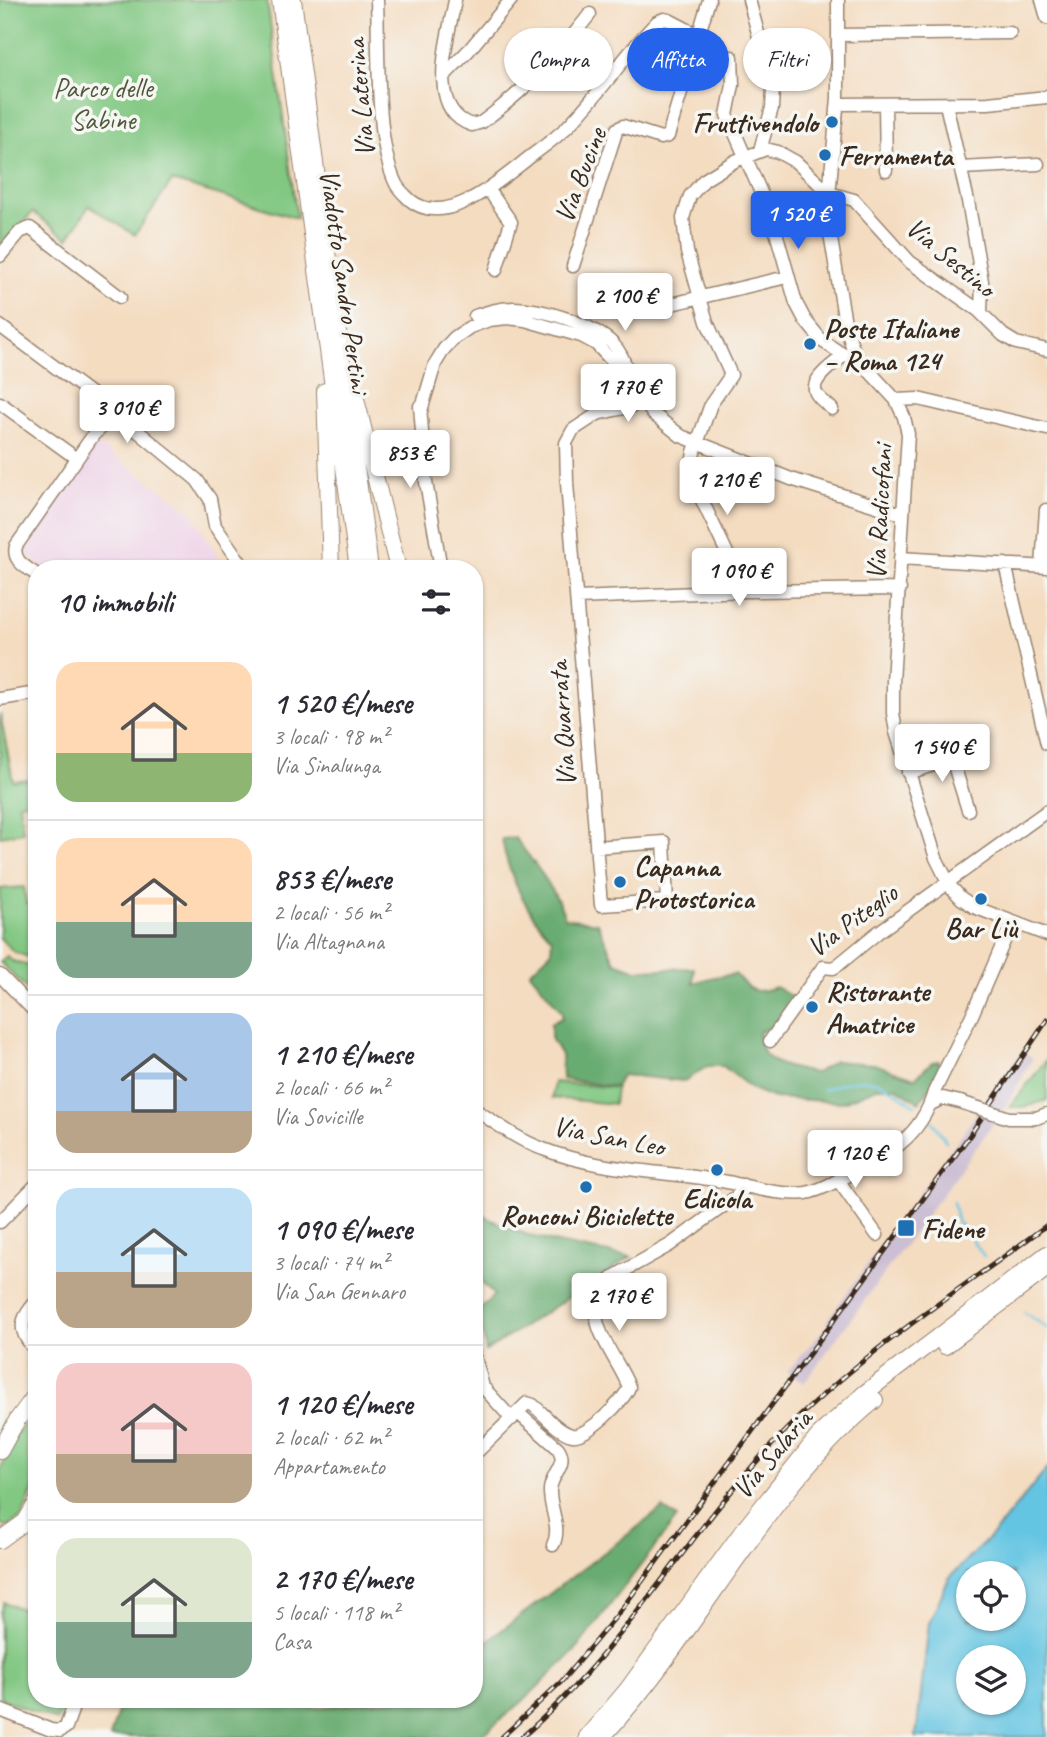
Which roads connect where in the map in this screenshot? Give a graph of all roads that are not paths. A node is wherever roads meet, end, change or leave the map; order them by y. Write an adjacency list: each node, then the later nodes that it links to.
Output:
1 (280, 0): 41 (main road, Viadotto Sandro Pertini)
2 (293, 0): 41 (main road, Viadotto Sandro Pertini)
3 (377, 0): 30 (street, Via Laterina)
4 (455, 0): 19 (street)
5 (511, 0): 19 (street)
6 (709, 0): 14 (street)
7 (749, 0): 25 (street)
8 (838, 0): 16 (street, Via Radicofani)
9 (1042, 0): 11 (street)
10 (590, 14): 19 (street)
11 (1047, 18)
12 (652, 28): 13 (street, Via Laterina)
13 (684, 28)
14 (700, 28)
15 (1010, 33): 16 (street)
16 (839, 35): 22 (street, Via Radicofani)
17 (627, 57): 30 (street, Via Laterina)
18 (732, 57): 26 (street)
19 (444, 76)
20 (681, 91): 33 (street, Via Bucine)
21 (1047, 97): 24 (street)
22 (838, 104): 23 (street); 31 (street, Via Radicofani)
23 (885, 104): 24 (street); 29 (street)
24 (946, 104): 28 (street)
25 (760, 150): 26 (street); 31 (street, Via Sestino)
26 (746, 156): 35 (street); 37 (street)
27 (1038, 164): 28 (street)
28 (961, 168): 39 (street)
29 (886, 170)
30 (488, 189): 34 (street)
31 (829, 193): 39 (street, Via Sestino); 44 (street, Via Radicofani)
32 (0, 256): 36 (street)
33 (573, 267)
34 (496, 270)
35 (787, 277): 37 (street); 44 (street)
36 (120, 298)
37 (700, 298): 38 (street); 54 (street)
38 (650, 309)
39 (981, 313): 43 (street, Via Sestino)
40 (0, 326): 52 (street)
41 (332, 331): 60 (main road); 61 (main road, Viadotto Sandro Pertini); 62 (main road, Viadotto Sandro Pertini); 63 (main road)
42 (588, 332): 45 (street); 50 (street); 50 (street)
43 (1047, 350)
44 (850, 355): 46 (street, Via Radicofani); 49 (street)
45 (631, 381): 47 (street); 51 (street)
46 (896, 400): 53 (street); 57 (street, Via Radicofani)
47 (644, 401): 51 (street); 54 (street)
48 (0, 402): 55 (street)
49 (832, 409)
50 (421, 411): 64 (street)
51 (599, 413): 70 (street, Via Quarrata)
52 (116, 414): 59 (street); 67 (street)
53 (1047, 429)
54 (697, 443): 57 (street); 69 (street)
55 (69, 453)
56 (1046, 510): 66 (street)
57 (902, 514): 58 (street, Via Radicofani)
58 (900, 558): 65 (street); 68 (street, Via Radicofani)
59 (239, 560)
60 (331, 560)
61 (357, 560)
62 (369, 560)
63 (396, 560)
64 (439, 560)
65 (1005, 564): 66 (street); 73 (street)
66 (1045, 566)
67 (28, 568)
68 (900, 589): 69 (street); 74 (street, Via Radicofani)
69 (745, 591): 70 (street)
70 (577, 598): 77 (street, Via Quarrata)
71 (28, 694): 72 (street)
72 (0, 699)
73 (1047, 744)
74 (908, 773): 75 (street); 78 (street, Via Radicofani)
75 (968, 810)
76 (1047, 811): 78 (street, Via Piteglio)
77 (596, 851): 77 (street, Via Quarrata)
78 (947, 881): 79 (street, Via Radicofani); 83 (street, Via Piteglio)
79 (1012, 923): 80 (street, Via Radicofani); 84 (street, Via San Leo)
80 (1047, 935)
81 (0, 975): 82 (street)
82 (28, 1005)
83 (770, 1041)
84 (931, 1104): 86 (street, bridge); 87 (street, Via San Leo)
85 (483, 1115): 88 (street, Via San Leo)
86 (1042, 1116)
87 (838, 1180): 88 (street, Via San Leo); 91 (street)
88 (743, 1185): 98 (street)
89 (28, 1194): 90 (street)
90 (0, 1222)
91 (877, 1235)
92 (1047, 1254): 106 (main road, Via Salaria)
93 (1047, 1268): 107 (main road, Via Salaria)
94 (28, 1311): 95 (street)
95 (28, 1342)
96 (483, 1387): 98 (street)
97 (28, 1405): 100 (main road)
98 (515, 1416): 99 (street); 103 (street)
99 (483, 1443)
100 (0, 1451)
101 (28, 1519): 102 (main road)
102 (3, 1536)
103 (553, 1545)
104 (73, 1708): 105 (street)
105 (0, 1710)
106 (587, 1737)
107 (602, 1737)

